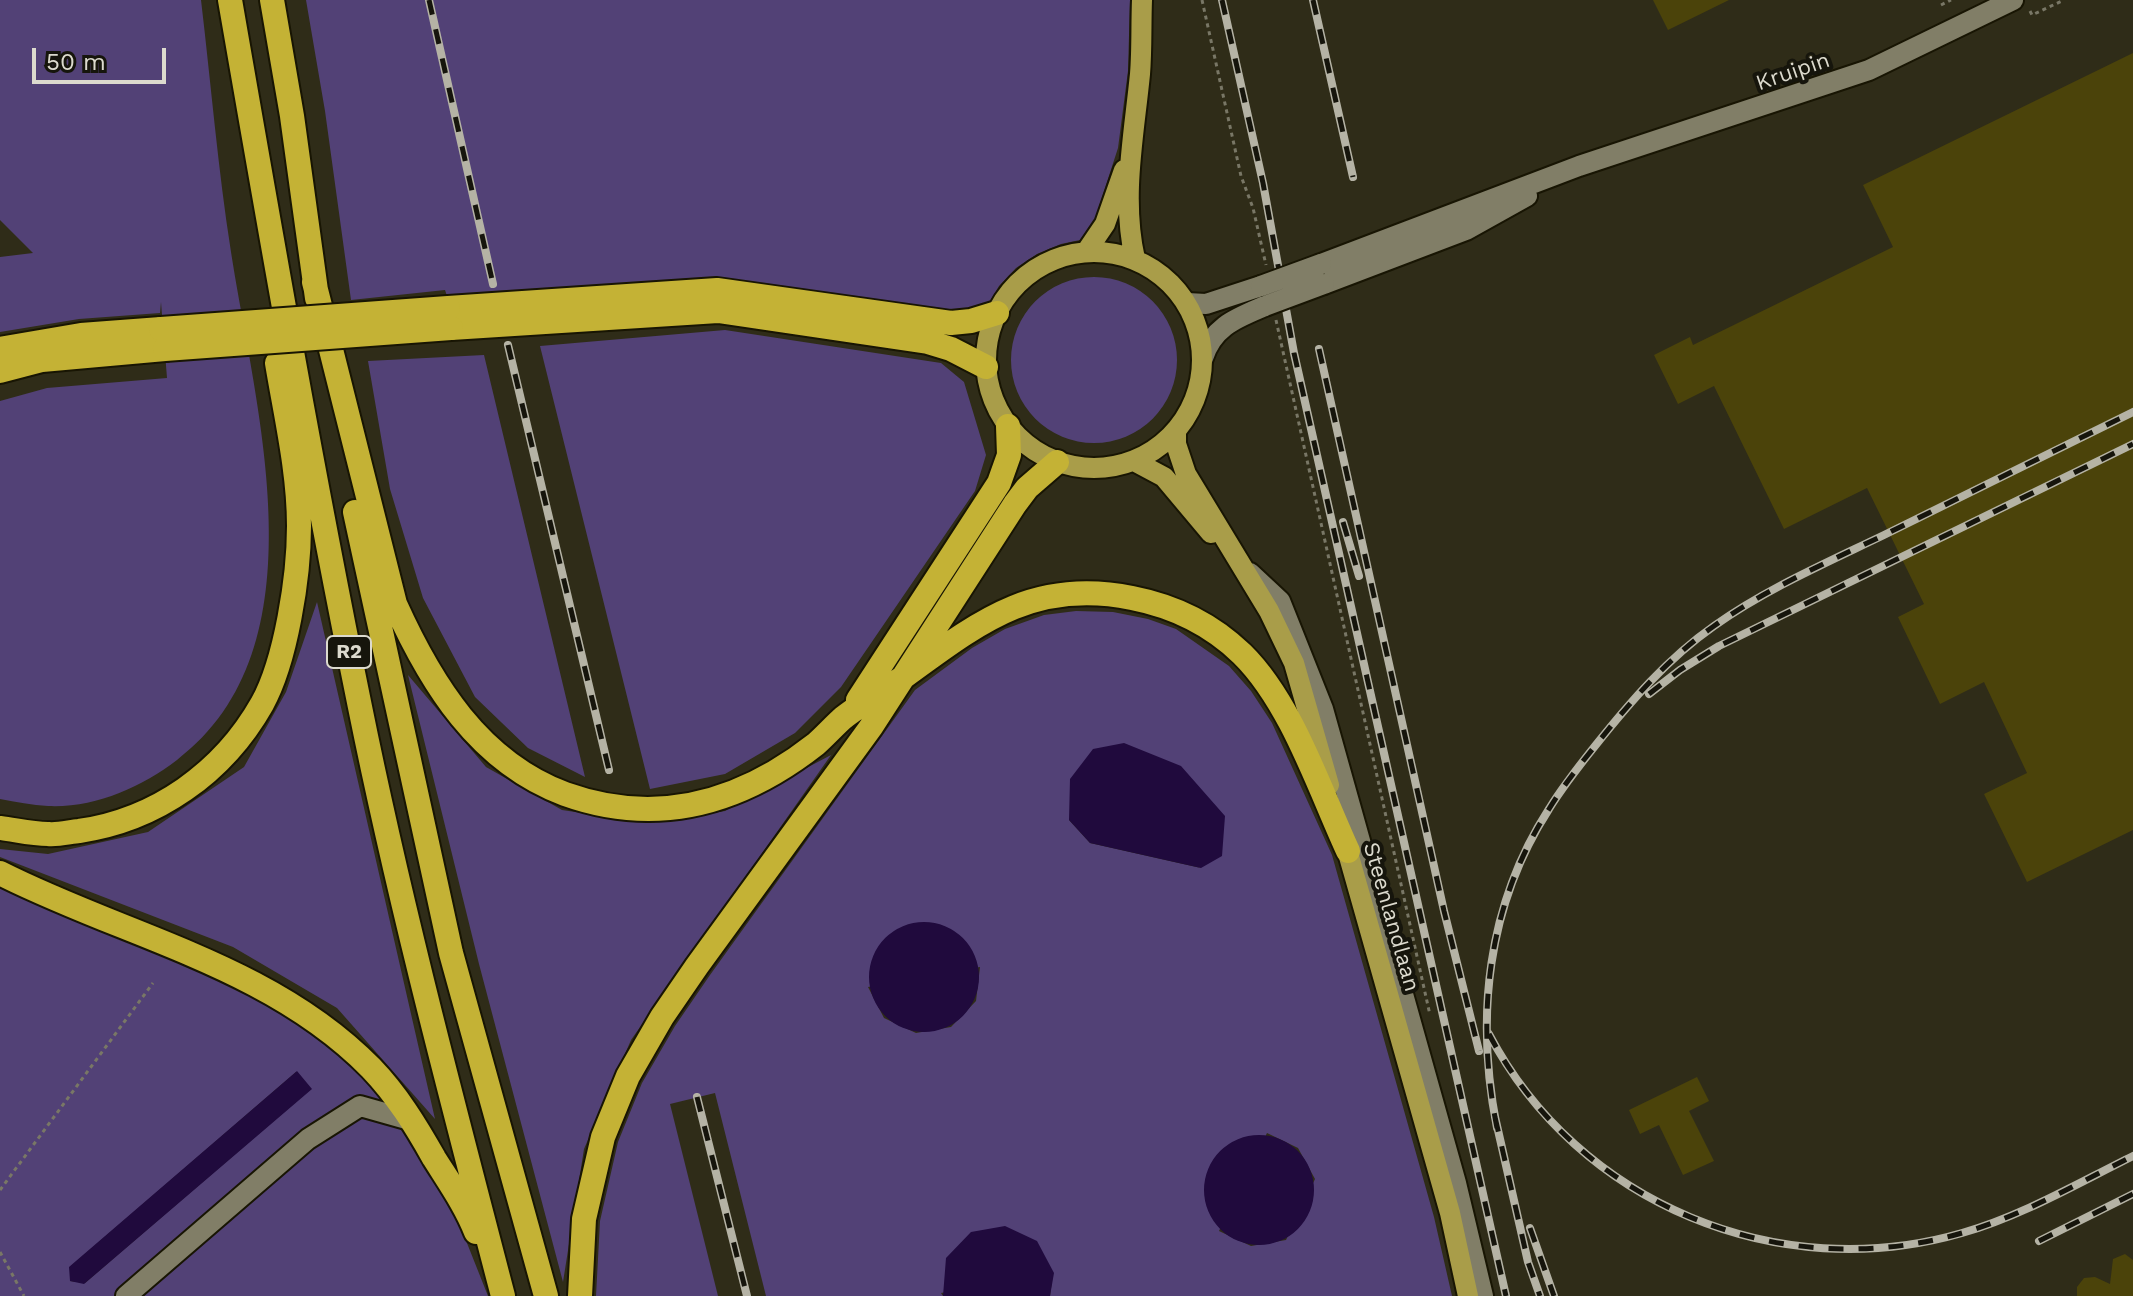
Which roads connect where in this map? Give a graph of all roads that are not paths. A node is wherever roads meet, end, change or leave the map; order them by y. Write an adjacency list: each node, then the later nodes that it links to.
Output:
1 (230, 0): 25 (highway); 30 (highway, R2)
2 (272, 0): 8 (highway, R2)
3 (1142, 0): 5 (main road)
4 (2021, 4): 9 (street, Kruipin, bridge)
5 (1130, 151): 6 (main road); 7 (main road)
6 (1086, 252): 7 (main road); 11 (main road)
7 (1135, 259): 10 (main road)
8 (314, 282): 24 (highway); 31 (highway, R2)
9 (1266, 292): 10 (street); 15 (street)
10 (1187, 303): 15 (main road)
11 (997, 313): 12 (highway); 16 (main road)
12 (449, 318): 13 (highway, bridge); 16 (highway)
13 (163, 339): 14 (highway); 17 (highway)
14 (0, 349)
15 (1203, 358): 19 (main road)
16 (986, 367): 18 (main road)
17 (0, 371)
18 (1008, 426): 21 (main road); 24 (highway)
19 (1176, 432): 20 (main road); 22 (main road, Steenlandlaan)
20 (1134, 461): 21 (main road); 22 (main road, Steenlandlaan)
21 (1057, 462): 23 (highway)
22 (1238, 562): 26 (main road, Steenlandlaan); 34 (street)
23 (904, 676): 24 (highway); 26 (highway); 32 (highway)
24 (844, 717)
25 (0, 828)
26 (1348, 851): 33 (main road, Steenlandlaan)
27 (0, 873): 28 (highway)
28 (413, 1121): 29 (street); 30 (highway)
29 (126, 1296)
30 (502, 1296)
31 (546, 1296)
32 (580, 1296)
33 (1468, 1296)
34 (1483, 1296)

